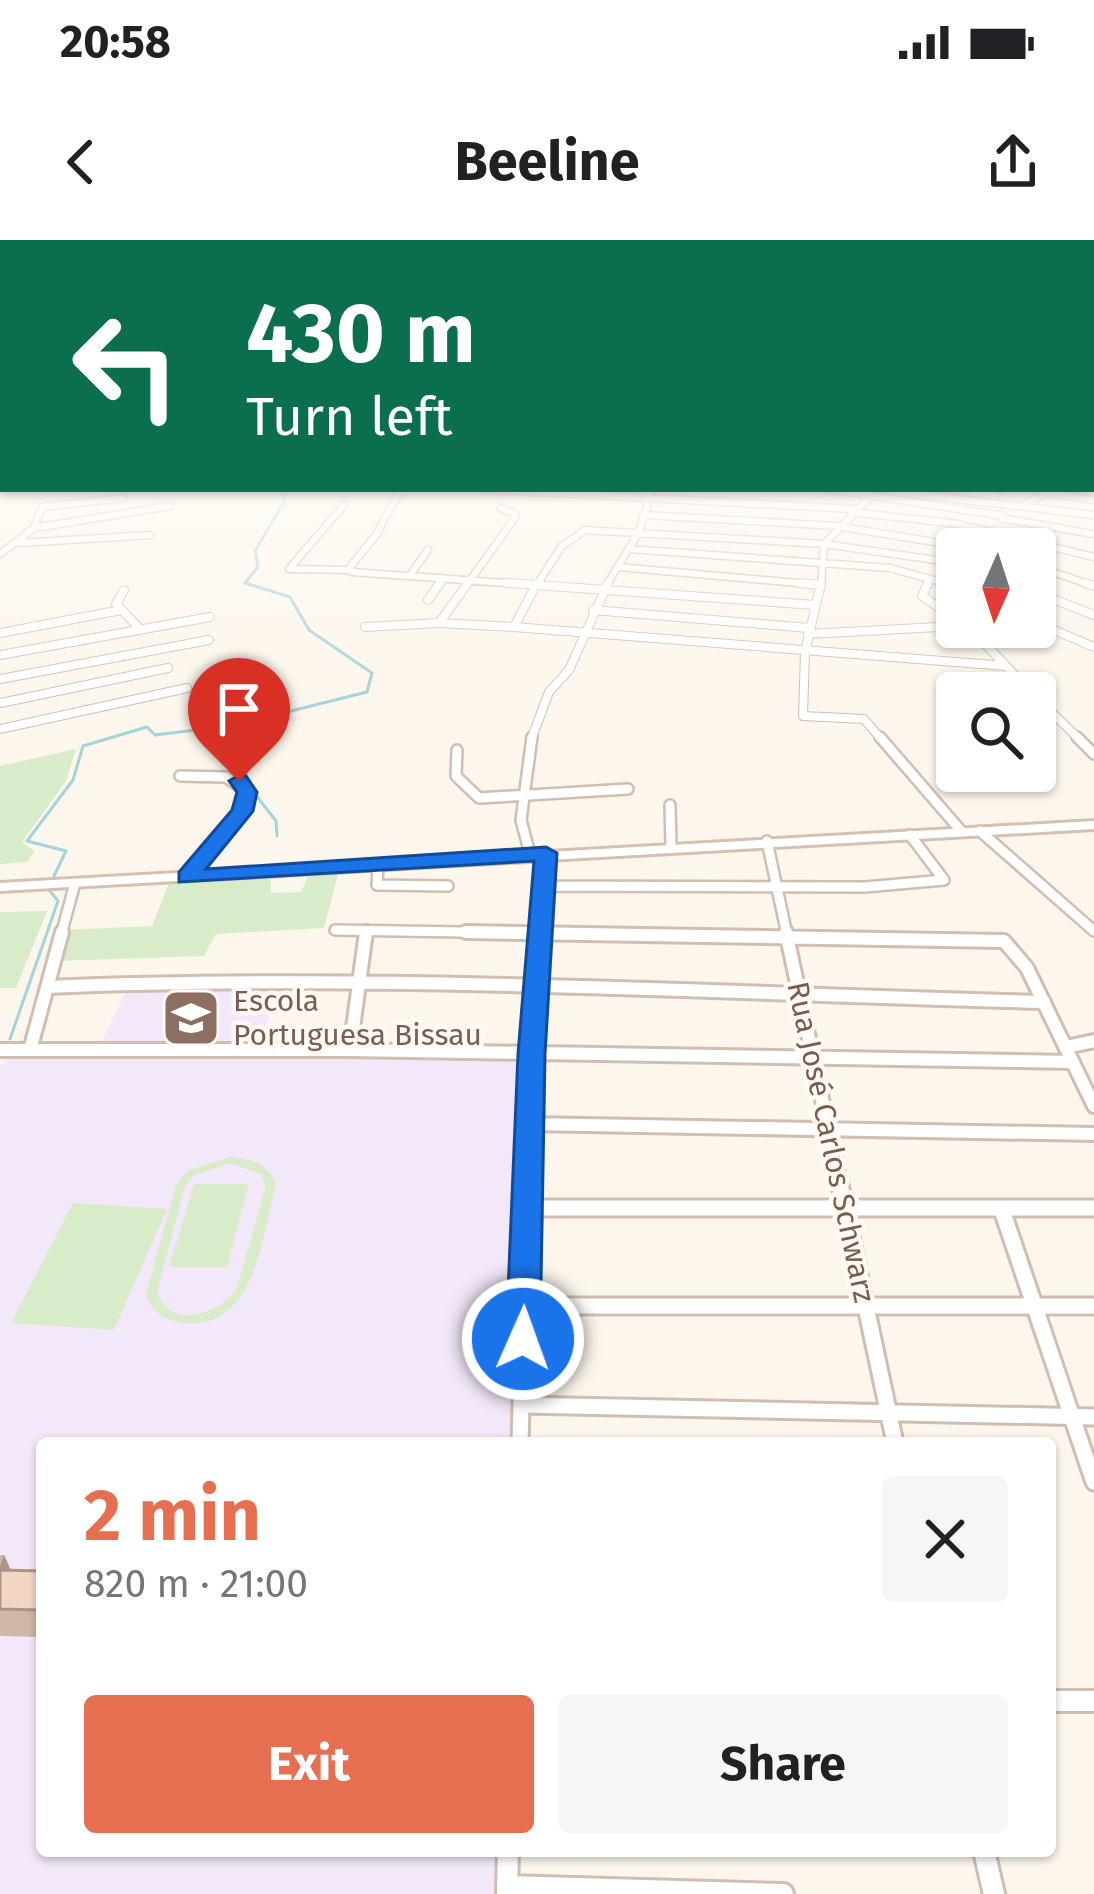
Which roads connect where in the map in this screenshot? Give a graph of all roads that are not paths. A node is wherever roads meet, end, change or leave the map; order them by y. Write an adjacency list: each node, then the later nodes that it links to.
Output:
1 (21, 540): 13 (street)
2 (314, 540): 18 (street)
3 (369, 540): 18 (street)
4 (498, 540): 23 (street)
5 (571, 540): 25 (street)
6 (635, 540): 11 (street)
7 (765, 540): 9 (street)
8 (827, 540): 9 (street)
9 (824, 544): 15 (street); 16 (street)
10 (1056, 548): 14 (street)
11 (630, 549): 16 (street); 17 (street)
12 (428, 550): 20 (street)
13 (0, 554)
14 (1094, 557)
15 (936, 558)
16 (824, 563): 22 (street); 26 (street)
17 (618, 567): 26 (street); 28 (street)
18 (350, 570): 20 (street)
19 (1056, 573): 27 (street)
20 (410, 575): 21 (street)
21 (443, 578): 23 (street); 30 (street)
22 (930, 579): 24 (street); 33 (street)
23 (471, 580): 25 (street); 38 (street)
24 (936, 581)
25 (540, 584): 28 (street); 41 (street)
26 (821, 585): 32 (street)
27 (1094, 586)
28 (604, 589): 32 (street); 35 (street)
29 (124, 590): 34 (street)
30 (428, 600)
31 (1056, 600): 36 (street)
32 (815, 605): 43 (street)
33 (936, 607)
34 (121, 610): 42 (street); 45 (street)
35 (593, 610): 43 (street); 46 (street)
36 (1094, 615)
37 (210, 617): 42 (street)
38 (439, 623): 40 (street); 41 (street)
39 (936, 624): 43 (street)
40 (365, 627)
41 (514, 627): 46 (street)
42 (139, 628): 51 (street)
43 (808, 631): 50 (street)
44 (1056, 631): 48 (street)
45 (0, 633)
46 (581, 635): 50 (street); 65 (street)
47 (209, 640): 55 (street)
48 (1094, 647)
49 (988, 648): 52 (street)
50 (805, 652): 52 (street); 69 (street)
51 (0, 655)
52 (1006, 667): 54 (street)
53 (169, 668): 57 (street)
54 (1011, 672)
55 (0, 679)
56 (188, 688): 59 (street)
57 (0, 703)
58 (1056, 714): 60 (street)
59 (0, 729)
60 (1089, 743): 62 (street)
61 (457, 750): 65 (street)
62 (1094, 754)
63 (180, 776): 76 (street)
64 (628, 789): 65 (street)
65 (521, 797): 74 (street)
66 (670, 805): 73 (street)
67 (1088, 825): 68 (main road); 71 (street)
68 (980, 831): 69 (main road); 85 (street)
69 (962, 832): 70 (main road)
70 (910, 835): 72 (main road); 81 (street)
71 (1094, 837)
72 (767, 842): 73 (main road); 81 (street, Rua José Carlos Schwarz)
73 (671, 846): 74 (main road)
74 (538, 854): 75 (main road); 79 (street)
75 (378, 866): 76 (main road); 78 (street)
76 (187, 877): 77 (main road)
77 (74, 883): 80 (main road); 87 (street)
78 (448, 886)
79 (545, 886): 81 (street); 84 (street)
80 (0, 887)
81 (779, 887): 86 (street, Rua José Carlos Schwarz)
82 (335, 931): 83 (street)
83 (366, 931): 84 (street); 88 (street)
84 (543, 932): 86 (street); 89 (street)
85 (1094, 932)
86 (790, 938): 90 (street, Rua José Carlos Schwarz); 91 (street)
87 (47, 987): 88 (street); 95 (street)
88 (360, 987): 89 (street); 96 (street)
89 (536, 988): 90 (street); 97 (street)
90 (797, 995): 91 (street); 98 (street, Rua José Carlos Schwarz)
91 (1044, 1002): 93 (street)
92 (1094, 1041): 93 (street)
93 (1066, 1047): 99 (street)
94 (0, 1050): 95 (street)
95 (30, 1050): 96 (street)
96 (350, 1050): 97 (street)
97 (531, 1054): 98 (street); 101 (street)
98 (811, 1058): 99 (street); 102 (street, Rua José Carlos Schwarz)
99 (1073, 1062): 100 (street)
100 (1094, 1106)
101 (529, 1124): 102 (street); 104 (street)
102 (827, 1130): 103 (street); 106 (street, Rua José Carlos Schwarz)
103 (1094, 1135)
104 (527, 1208): 106 (street); 108 (street)
105 (1094, 1208): 107 (street)
106 (844, 1209): 107 (street); 111 (street, Rua José Carlos Schwarz)
107 (1002, 1210): 109 (street)
108 (524, 1306): 111 (street); 112 (street)
109 (1034, 1306): 110 (street); 111 (street); 114 (street)
110 (1094, 1306)
111 (866, 1308): 113 (street, Rua José Carlos Schwarz)
112 (521, 1406): 113 (street); 116 (street)
113 (889, 1413): 114 (street); 117 (street, Rua José Carlos Schwarz)
114 (1072, 1417): 115 (street); 118 (street)
115 (1094, 1418)
116 (520, 1437)
117 (894, 1437)
118 (1094, 1482)
119 (1056, 1701): 120 (street)
120 (1094, 1701)
121 (508, 1857): 123 (street)
122 (985, 1857): 125 (street)
123 (507, 1890): 124 (street)
124 (783, 1894)
125 (994, 1894)

